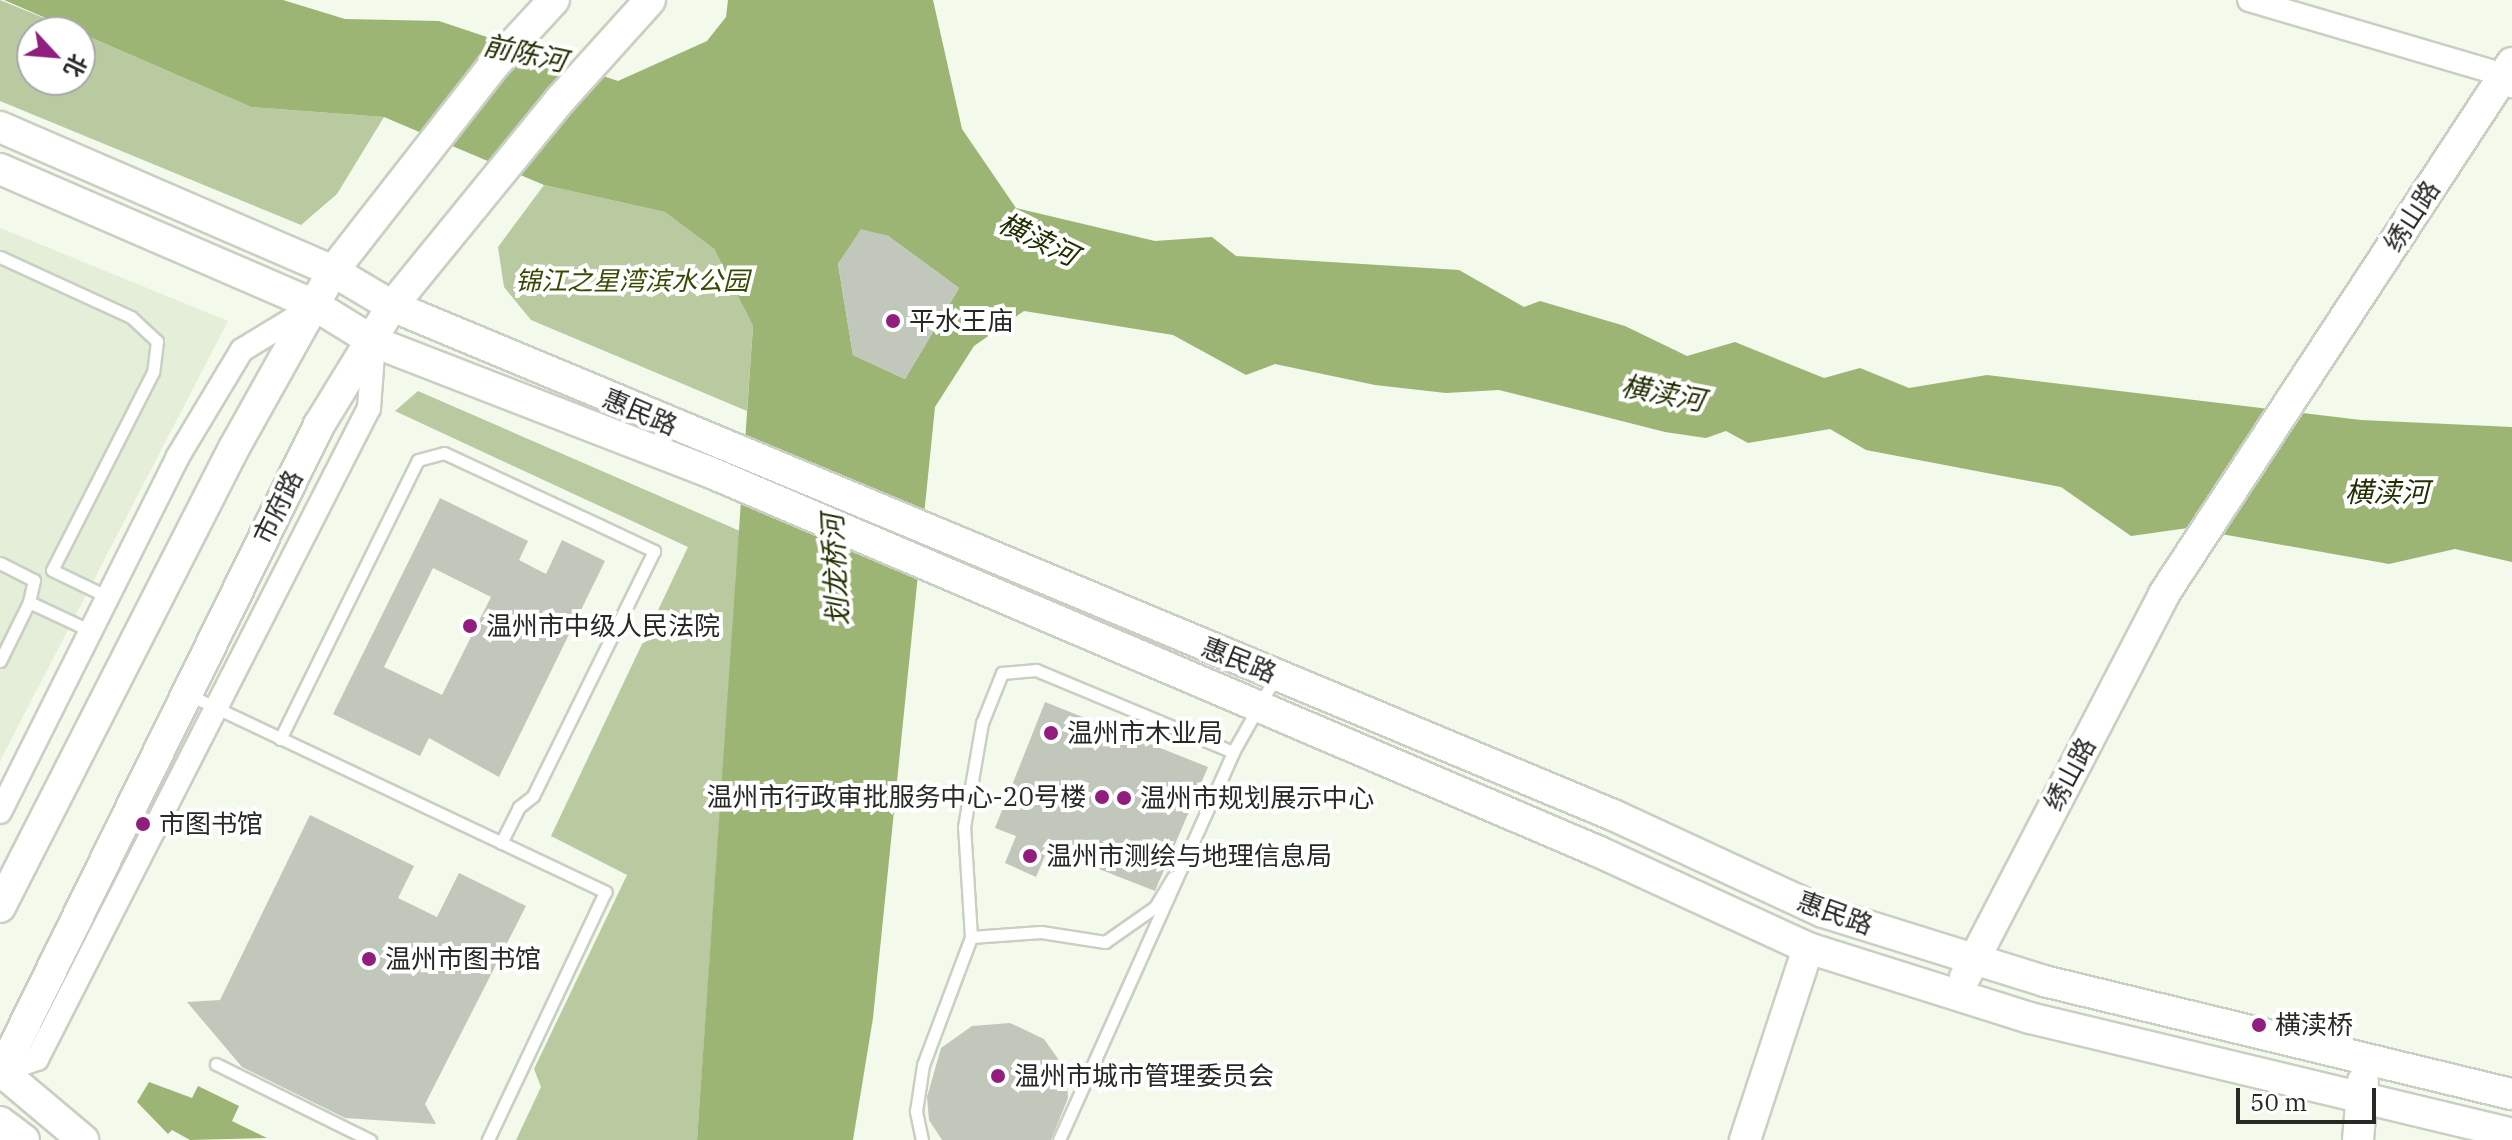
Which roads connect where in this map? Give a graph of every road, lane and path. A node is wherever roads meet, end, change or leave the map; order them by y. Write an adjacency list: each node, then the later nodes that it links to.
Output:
1 (554, 0): 8 (main road)
2 (650, 0): 10 (main road, 市府路)
3 (2249, 0): 4 (street)
4 (2509, 75): 30 (main road, 绣山路)
5 (0, 127): 8 (main road, 惠民路)
6 (0, 169): 9 (main road, 惠民路)
7 (0, 257): 14 (lane)
8 (333, 271): 9 (main road); 10 (main road, 惠民路)
9 (316, 306): 11 (main road, 惠民路); 14 (street); 27 (main road)
10 (392, 306): 11 (main road, 市府路); 12 (main road, 惠民路)
11 (374, 342): 12 (main road, 惠民路); 19 (main road, 市府路); 21 (street)
12 (712, 458): 18 (main road, 惠民路); 20 (main road, 惠民路)
13 (0, 563): 15 (lane)
14 (106, 596): 16 (street)
15 (29, 602): 16 (lane); 17 (lane)
16 (89, 630): 24 (street)
17 (0, 661)
18 (1276, 676): 20 (lane); 30 (main road, 惠民路)
19 (187, 694): 21 (lane); 34 (main road, 市府路)
20 (1259, 707): 23 (lane); 29 (main road, 惠民路)
21 (215, 708): 22 (lane); 34 (street)
22 (280, 739): 26 (lane); 26 (lane)
23 (1233, 752): 25 (lane); 28 (lane)
24 (0, 812)
25 (1197, 835): 28 (lane); 44 (lane)
26 (501, 843): 42 (lane)
27 (0, 907)
28 (971, 937): 43 (lane)
29 (1808, 948): 31 (main road, 惠民路); 45 (main road)
30 (1973, 959): 31 (main road, 绣山路); 32 (main road, 惠民路)
31 (1958, 995): 36 (main road, 惠民路)
32 (2365, 1059): 35 (main road, 惠民路); 36 (main road)
33 (216, 1064): 41 (lane)
34 (1, 1072): 40 (main road)
35 (2512, 1094)
36 (2361, 1098): 38 (main road, 惠民路); 46 (main road)
37 (0, 1122): 39 (main road)
38 (2512, 1134)
39 (24, 1140)
40 (83, 1140)
41 (370, 1140)
42 (488, 1140)
43 (922, 1140)
44 (1059, 1140)
45 (1745, 1140)
46 (2358, 1140)

